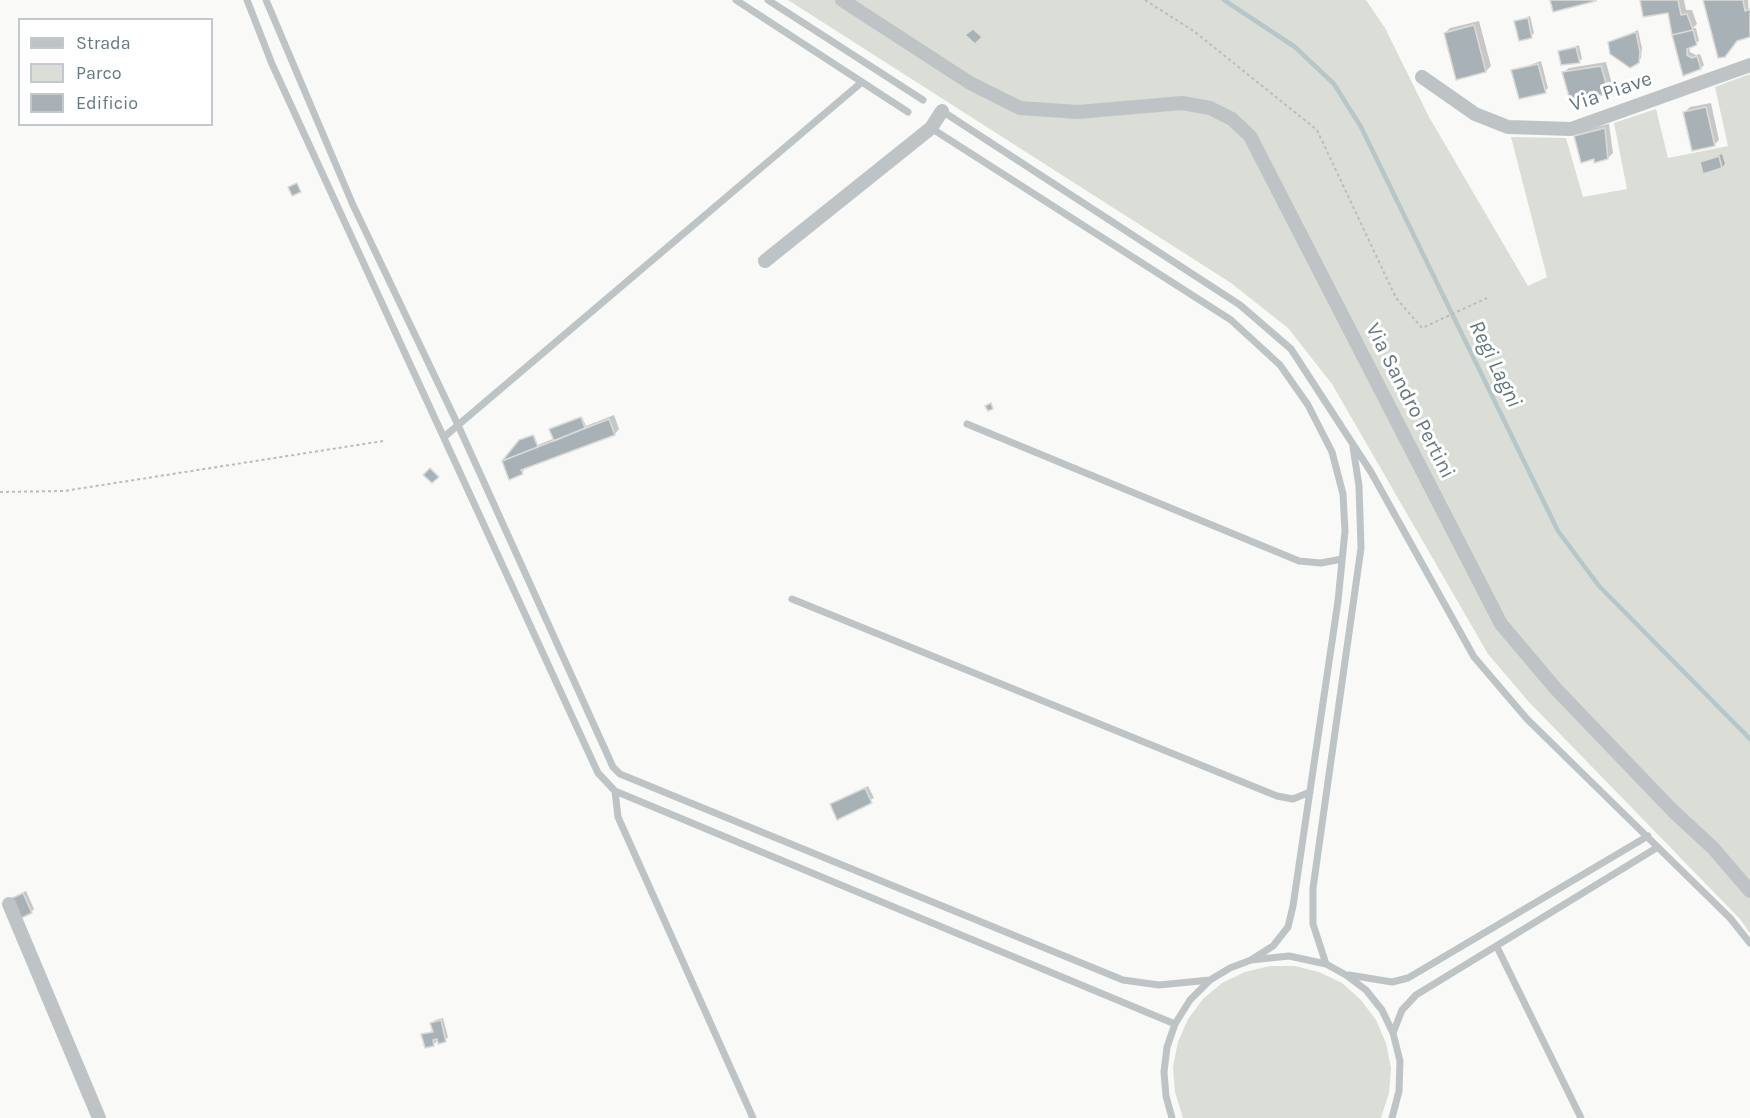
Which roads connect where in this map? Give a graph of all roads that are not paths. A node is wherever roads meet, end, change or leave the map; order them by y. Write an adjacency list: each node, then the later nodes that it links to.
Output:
1 (247, 0): 16 (lane)
2 (266, 0): 15 (lane)
3 (736, 0): 8 (lane)
4 (768, 0): 9 (lane)
5 (842, 0): 24 (street, Via Sandro Pertini)
6 (1750, 65): 7 (street, Via Piave)
7 (1422, 77)
8 (862, 82): 11 (lane); 15 (lane)
9 (923, 100)
10 (942, 111): 12 (street); 17 (lane)
11 (908, 112)
12 (931, 128): 13 (street); 18 (lane)
13 (765, 261)
14 (967, 424): 18 (lane)
15 (458, 425): 16 (lane); 31 (lane)
16 (444, 437): 20 (lane)
17 (1352, 442): 22 (lane); 29 (lane)
18 (1342, 559): 21 (lane)
19 (792, 599): 21 (lane)
20 (615, 791): 32 (lane); 35 (lane)
21 (1310, 792): 28 (lane)
22 (1648, 836): 23 (lane); 30 (lane)
23 (1658, 847): 26 (lane); 27 (lane)
24 (1750, 891)
25 (9, 904): 34 (street)
26 (1750, 943)
27 (1497, 947): 33 (lane); 38 (lane)
28 (1251, 960): 29 (lane); 31 (lane)
29 (1326, 964): 30 (lane)
30 (1346, 975): 33 (lane)
31 (1210, 980): 32 (lane)
32 (1175, 1024): 36 (lane)
33 (1393, 1033): 37 (lane)
34 (99, 1118)
35 (753, 1118)
36 (1173, 1118)
37 (1392, 1118)
38 (1581, 1118)

